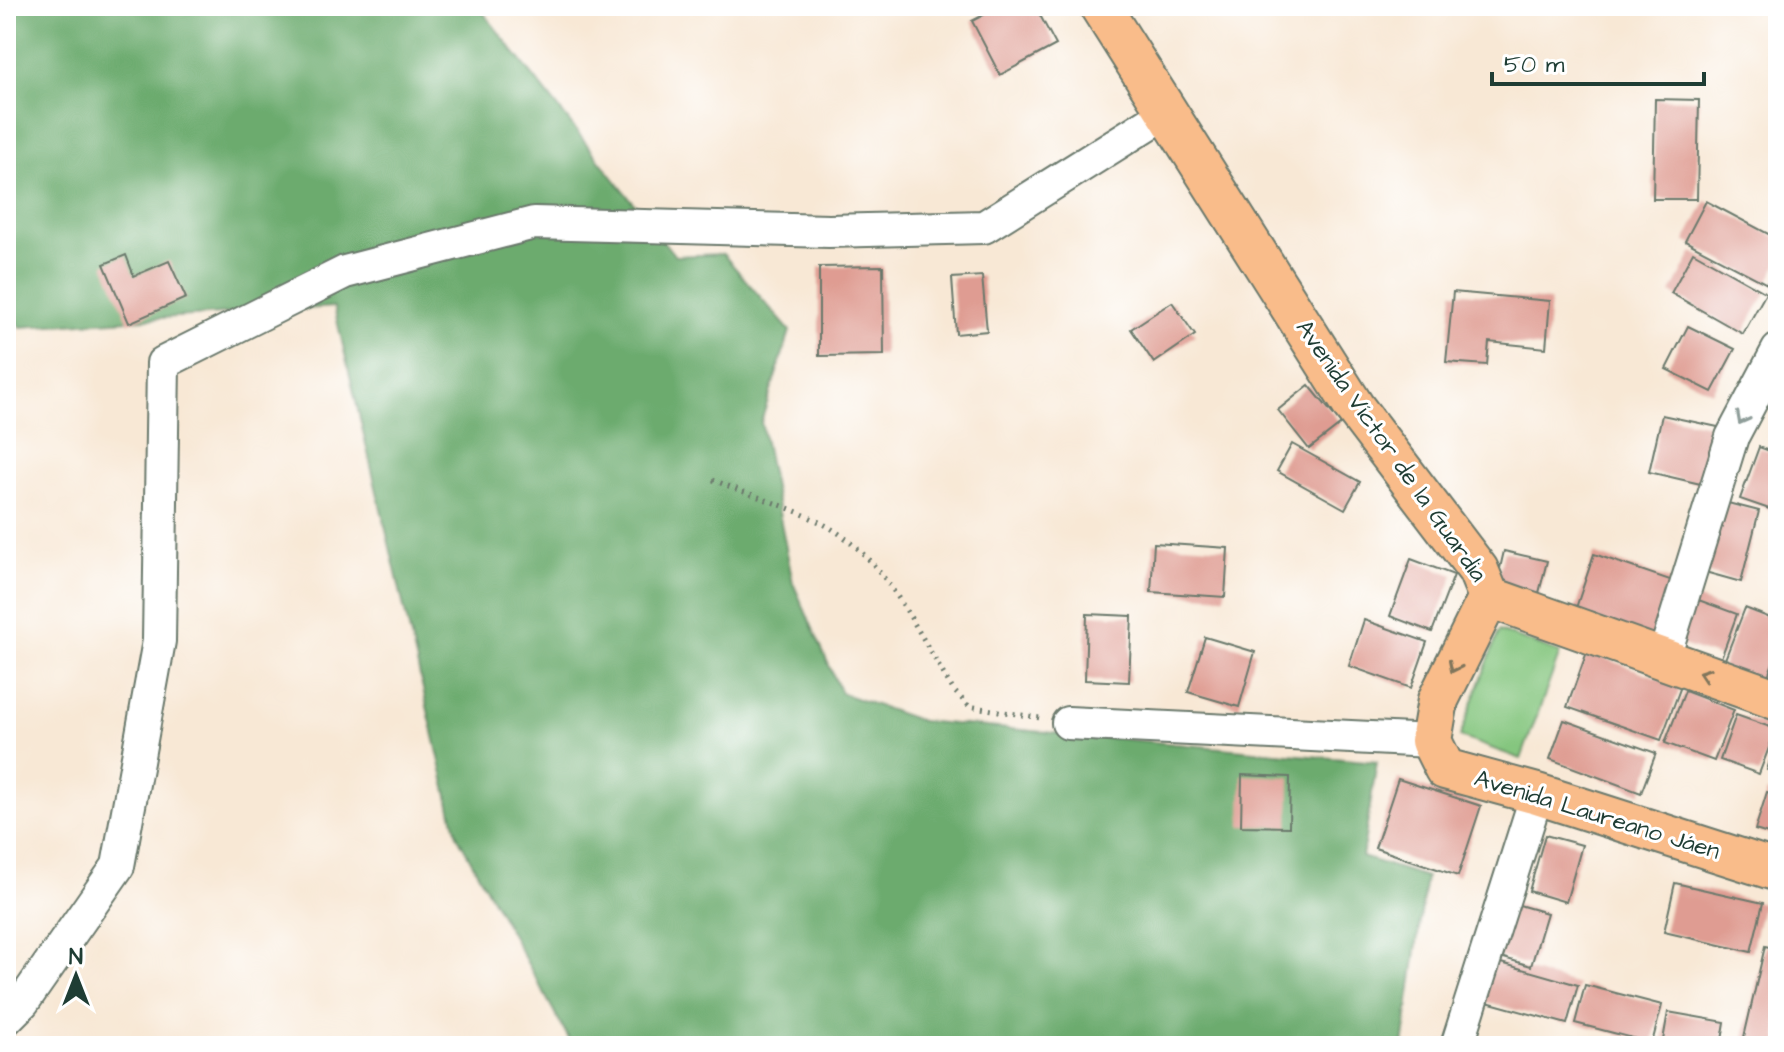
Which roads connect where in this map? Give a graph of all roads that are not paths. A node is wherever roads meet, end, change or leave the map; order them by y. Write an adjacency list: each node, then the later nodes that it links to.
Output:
1 (1100, 6): 2 (main road, Avenida Víctor de la Guardia)
2 (1167, 112): 4 (main road, Avenida Víctor de la Guardia); 11 (street)
3 (1778, 350): 5 (street, one-way to 5)
4 (1489, 597): 5 (main road, Avenida Víctor de la Guardia); 8 (main road, one-way to 8)
5 (1663, 660): 6 (main road, Avenida Víctor de la Guardia, one-way to 5)
6 (1778, 700)
7 (1068, 723): 8 (street)
8 (1431, 741): 9 (main road, Avenida Laureano Jáen)
9 (1537, 794): 10 (main road, Avenida Laureano Jáen); 12 (street)
10 (1778, 871)
11 (6, 1019)
12 (1457, 1046)

